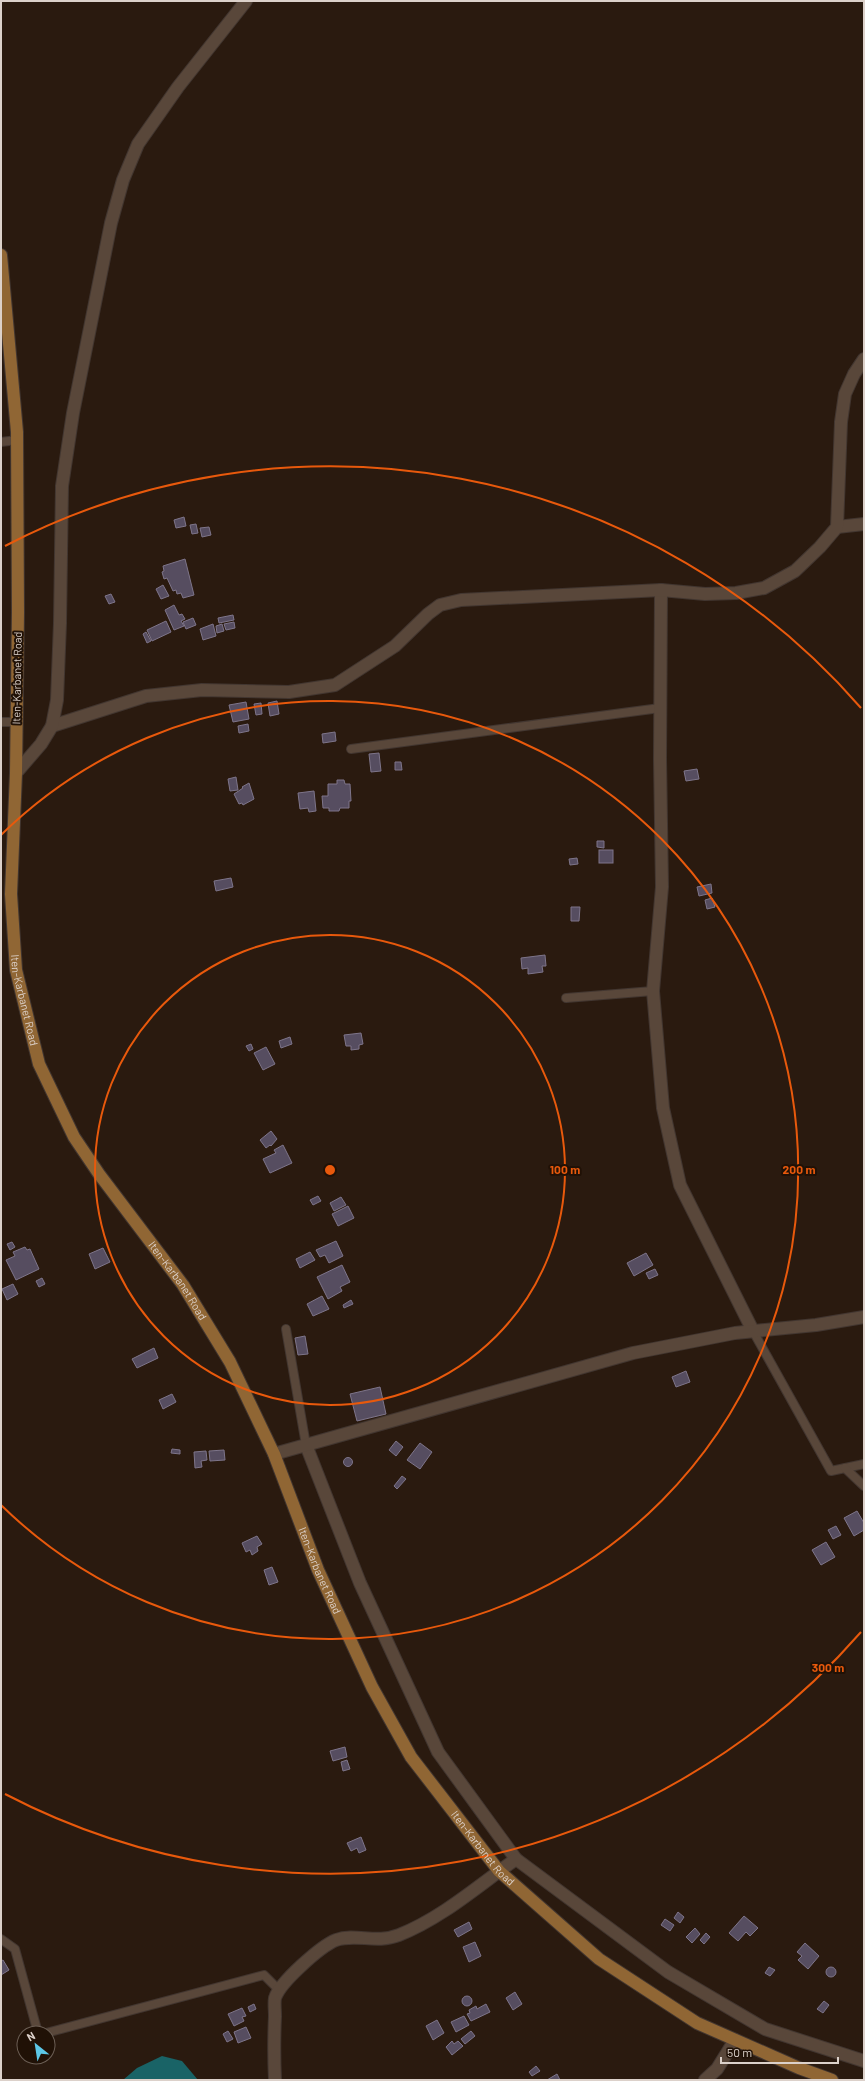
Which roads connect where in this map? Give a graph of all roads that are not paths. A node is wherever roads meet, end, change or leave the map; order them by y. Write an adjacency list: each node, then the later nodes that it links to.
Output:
1 (246, 1): 12 (street)
2 (1, 254): 4 (main road, Iten-Karbanet Road)
3 (864, 359): 7 (street)
4 (17, 440): 5 (lane); 11 (main road, Iten-Karbanet Road)
5 (1, 442)
6 (864, 524): 7 (street)
7 (837, 526): 8 (street)
8 (661, 590): 9 (street); 12 (street)
9 (660, 708): 13 (lane); 15 (street)
10 (1, 722): 11 (lane)
11 (16, 722): 14 (main road, Iten-Karbanet Road)
12 (52, 726): 14 (street)
13 (351, 749)
14 (16, 773): 21 (main road, Iten-Karbanet Road)
15 (653, 991): 16 (lane); 19 (street)
16 (566, 998)
17 (864, 1317): 19 (street)
18 (286, 1329): 20 (lane)
19 (753, 1331): 20 (street); 23 (lane)
20 (306, 1445): 21 (street); 25 (street)
21 (274, 1454): 26 (main road, Iten-Karbanet Road)
22 (864, 1464): 23 (lane)
23 (845, 1468): 24 (lane)
24 (864, 1486)
25 (516, 1859): 26 (street); 32 (street)
26 (499, 1871): 28 (street); 31 (main road, Iten-Karbanet Road)
27 (1, 1939): 29 (lane)
28 (280, 1991): 30 (lane); 33 (street)
29 (36, 2025)
30 (56, 2030)
31 (735, 2040): 34 (street); 35 (main road, Iten-Karbanet Road)
32 (864, 2061)
33 (275, 2080)
34 (705, 2080)
35 (832, 2080)

